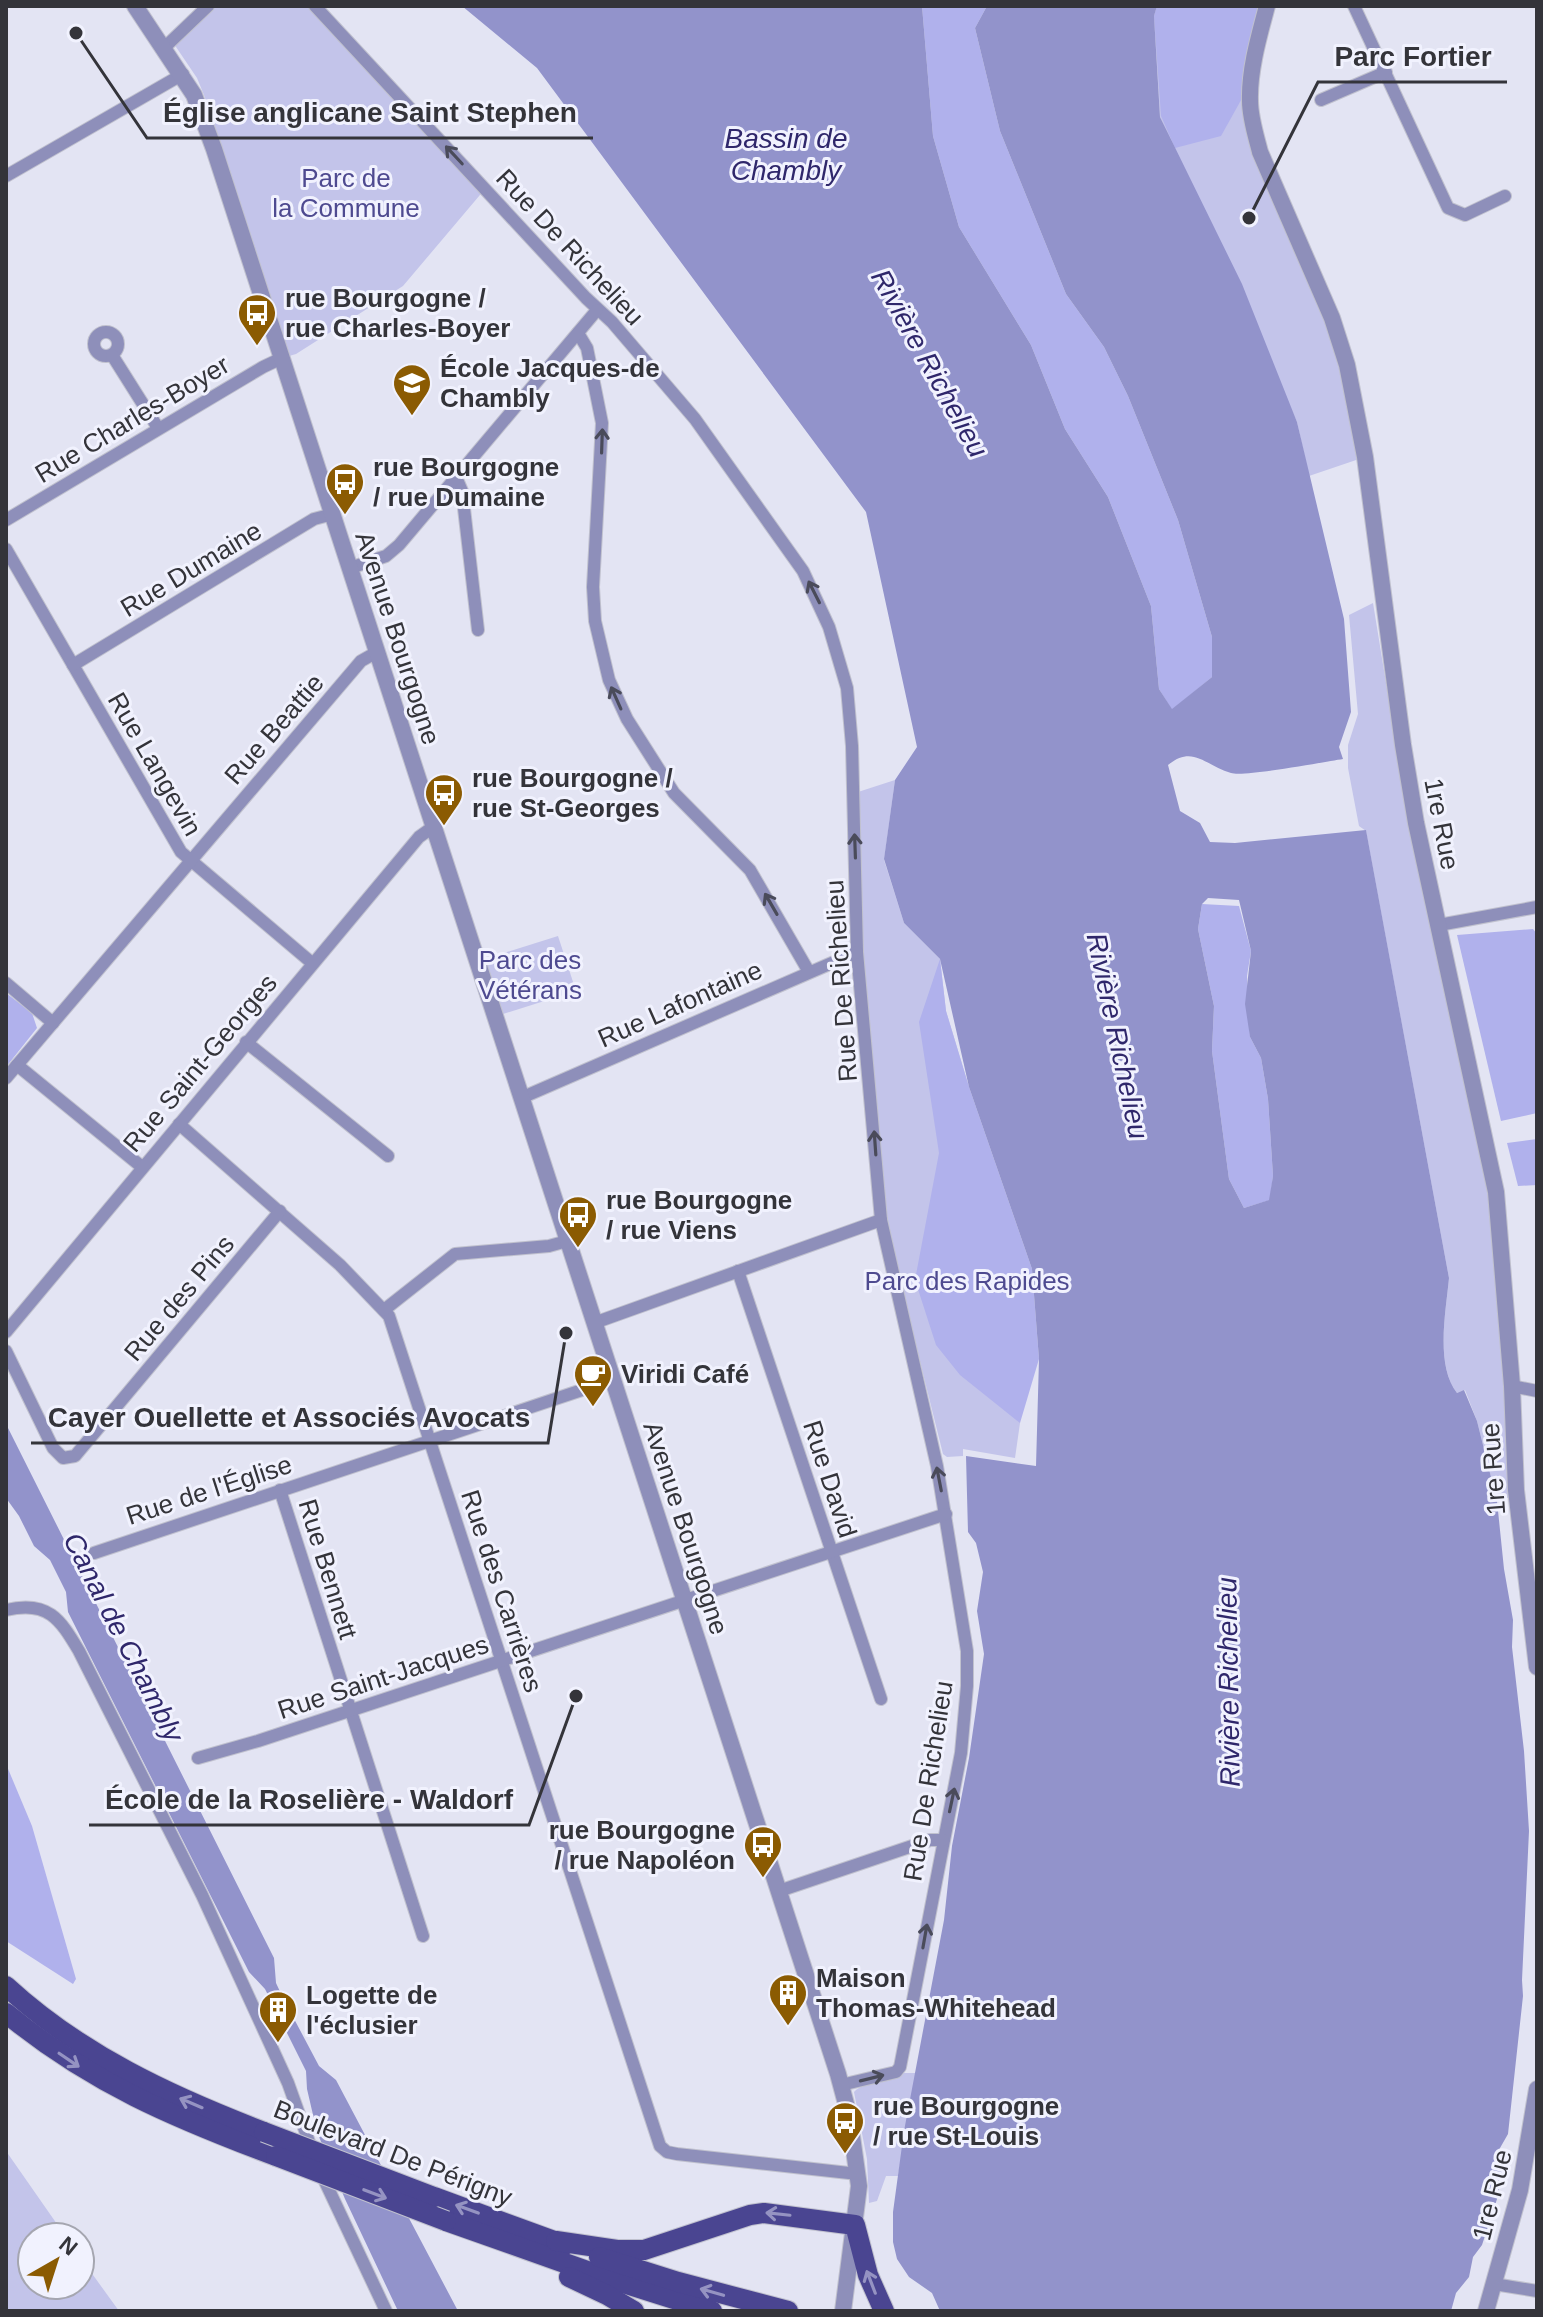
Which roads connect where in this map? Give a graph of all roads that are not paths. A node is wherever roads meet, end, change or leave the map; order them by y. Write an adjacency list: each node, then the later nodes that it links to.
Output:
1 (135, 6): 6 (street, Avenue Bourgogne)
2 (208, 6): 6 (street)
3 (315, 6): 12 (street, Rue De Richelieu, one-way to 3)
4 (1267, 6): 28 (street, 1re Rue)
5 (1354, 6): 7 (street)
6 (165, 47): 8 (street, Avenue Bourgogne)
7 (1386, 72): 9 (street); 11 (street)
8 (183, 74): 10 (street); 15 (street, Avenue Bourgogne)
9 (1321, 100)
10 (6, 176)
11 (1505, 196)
12 (597, 310): 13 (street); 29 (street, Rue De Richelieu, one-way to 12)
13 (578, 333): 17 (street); 31 (street, one-way to 13)
14 (112, 355): 16 (street)
15 (282, 358): 16 (street, Rue Charles-Boyer); 18 (street, Avenue Bourgogne)
16 (158, 428): 19 (street, Rue Charles-Boyer)
17 (456, 477): 21 (street); 22 (street)
18 (333, 514): 21 (street, Avenue Bourgogne); 24 (street, Rue Dumaine)
19 (6, 520)
20 (6, 549): 24 (street, Rue Langevin)
21 (350, 568): 23 (street, Avenue Bourgogne)
22 (478, 630)
23 (377, 652): 25 (street, Avenue Bourgogne); 26 (street, Rue Beattie)
24 (73, 665): 26 (street, Rue Langevin)
25 (433, 827): 30 (street, Rue Saint-Georges); 37 (street, Avenue Bourgogne)
26 (189, 862): 30 (street, Rue Langevin); 33 (street, Rue Beattie)
27 (1537, 907): 28 (street)
28 (1439, 925): 50 (street, 1re Rue)
29 (857, 952): 31 (street, Rue Lafontaine); 42 (street, Rue De Richelieu, one-way to 29)
30 (312, 963): 34 (street, Rue Saint-Georges)
31 (809, 972): 37 (street, Rue Lafontaine)
32 (6, 983): 33 (street)
33 (53, 1023): 35 (street, Rue Beattie)
34 (246, 1042): 38 (street, Rue Saint-Georges); 39 (street)
35 (17, 1065): 36 (street, Rue Beattie); 40 (street)
36 (6, 1078)
37 (521, 1098): 43 (street, Avenue Bourgogne)
38 (179, 1124): 40 (street, Rue Saint-Georges); 41 (street, Rue des Carrières)
39 (388, 1156)
40 (142, 1167): 47 (street, Rue Saint-Georges)
41 (280, 1211): 45 (street, Rue des Carrières); 48 (street, Rue des Pins)
42 (881, 1220): 44 (street); 54 (street, Rue De Richelieu, one-way to 42)
43 (567, 1241): 45 (street); 46 (street, Avenue Bourgogne)
44 (738, 1271): 46 (street); 56 (street, Rue David)
45 (384, 1310): 52 (street, Rue des Carrières)
46 (594, 1323): 49 (street, Avenue Bourgogne)
47 (6, 1332)
48 (6, 1351)
49 (612, 1380): 52 (street, Rue de l'Église); 57 (street, Avenue Bourgogne)
50 (1512, 1386): 51 (street); 60 (street, 1re Rue)
51 (1537, 1391)
52 (430, 1440): 53 (street, Rue de l'Église); 59 (street, Rue des Carrières)
53 (280, 1490): 55 (street, Rue de l'Église); 62 (street, Rue Bennett)
54 (946, 1514): 56 (street, Rue Saint-Jacques); 64 (street, Rue De Richelieu, one-way to 54)
55 (94, 1553)
56 (831, 1553): 57 (street, Rue Saint-Jacques); 61 (street, Rue David)
57 (684, 1601): 59 (street, Rue Saint-Jacques); 65 (street, Avenue Bourgogne)
58 (6, 1610): 77 (street)
59 (501, 1661): 62 (street, Rue Saint-Jacques); 71 (street, Rue des Carrières)
60 (1537, 1667)
61 (881, 1699)
62 (350, 1710): 63 (street, Rue Saint-Jacques); 66 (street, Rue Bennett)
63 (198, 1758)
64 (943, 1840): 65 (street); 69 (street, Rue De Richelieu, one-way to 64)
65 (779, 1891): 69 (street, Avenue Bourgogne)
66 (423, 1936)
67 (6, 1986): 73 (main road, Boulevard De Périgny, one-way to 67, bridge)
68 (6, 2013): 74 (main road, Boulevard De Périgny, one-way to 74, bridge)
69 (841, 2085): 71 (street, Avenue Bourgogne)
70 (1537, 2095): 75 (street, 1re Rue)
71 (858, 2174): 72 (street, Avenue Bourgogne)
72 (855, 2225): 73 (main road, one-way to 73); 81 (street, Avenue Bourgogne); 82 (main road, one-way to 72)
73 (556, 2241): 80 (main road, Boulevard De Périgny, one-way to 73)
74 (510, 2244): 78 (main road); 79 (main road, Boulevard De Périgny)
75 (1494, 2284): 76 (street); 83 (street, 1re Rue)
76 (1537, 2291)
77 (386, 2311)
78 (634, 2311)
79 (712, 2311)
80 (788, 2311)
81 (843, 2311)
82 (884, 2311)
83 (1486, 2311)

